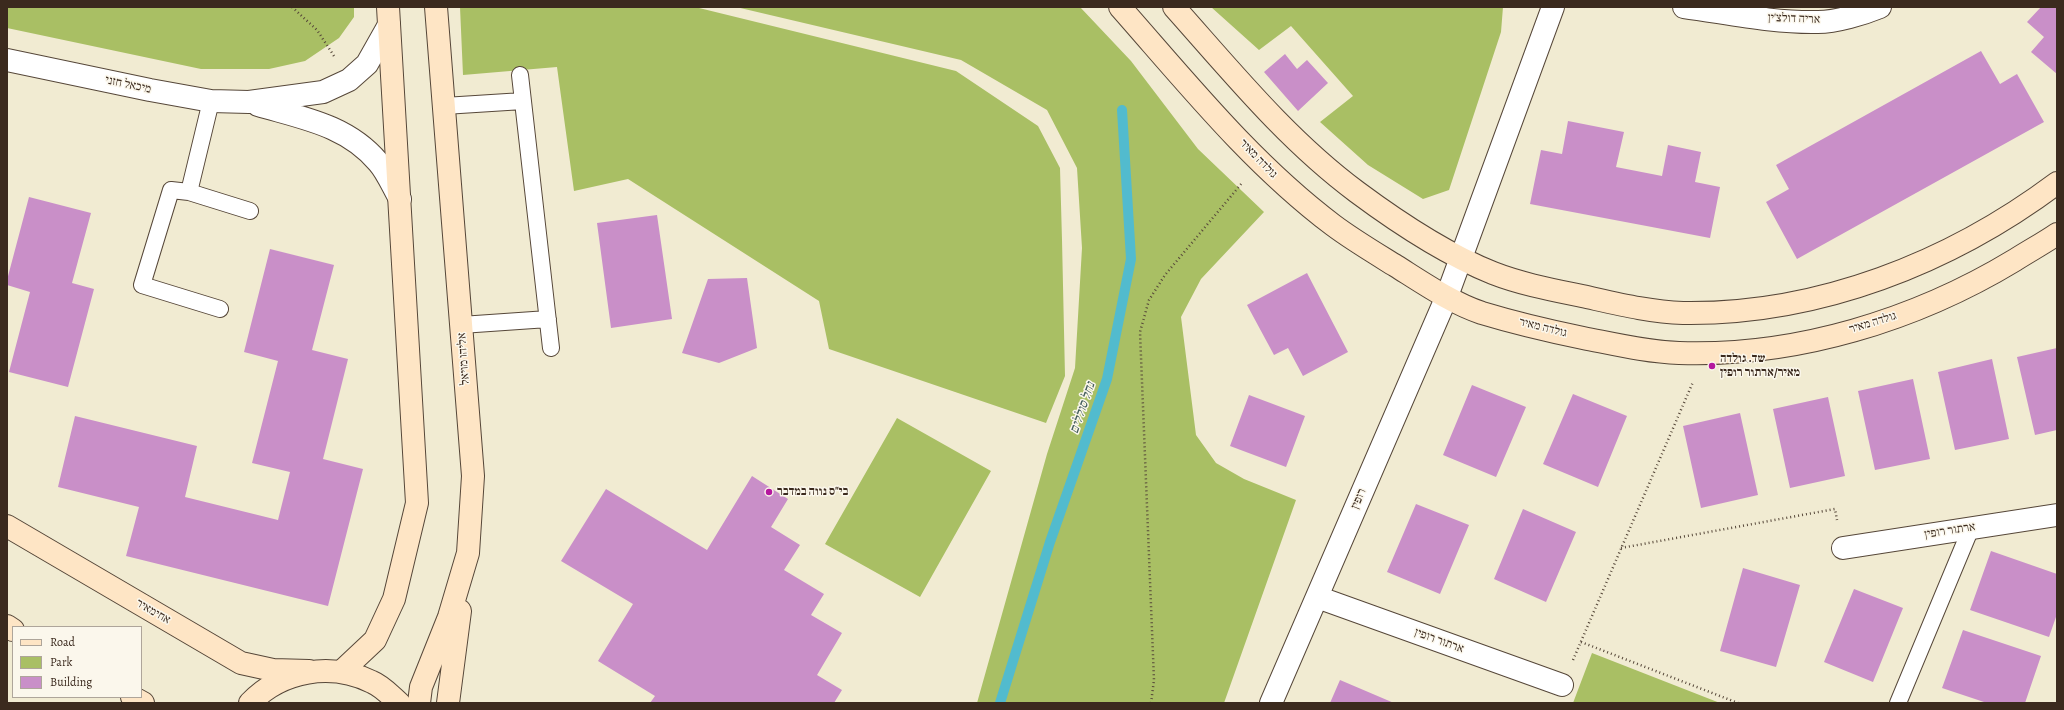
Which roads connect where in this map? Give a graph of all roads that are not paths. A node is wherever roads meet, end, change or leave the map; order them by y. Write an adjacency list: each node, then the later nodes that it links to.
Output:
1 (436, 7): 13 (street, אליהו מויאל)
2 (1120, 7): 20 (street, גולדה מאיר)
3 (1174, 7): 19 (street)
4 (1553, 7): 19 (street, רופין)
5 (1684, 7): 6 (street, אריה דולצ'ין)
6 (1880, 7)
7 (388, 16): 12 (street, מיכאל חזני); 16 (street)
8 (7, 60): 10 (street, מיכאל חזני)
9 (520, 75): 11 (lane)
10 (211, 100): 12 (street, מיכאל חזני); 15 (lane)
11 (522, 101): 13 (lane); 22 (lane)
12 (249, 102): 16 (street, מיכאל חזני)
13 (444, 106): 23 (street, אליהו מויאל)
14 (2057, 183): 19 (street)
15 (189, 192): 17 (lane); 21 (lane)
16 (400, 199): 32 (street)
17 (250, 211)
18 (2057, 234): 20 (street, גולדה מאיר)
19 (1462, 259): 20 (street, רופין)
20 (1447, 296): 30 (street, רופין)
21 (220, 309)
22 (548, 319): 23 (lane); 24 (lane)
23 (461, 325): 29 (street, אליהו מויאל)
24 (551, 348)
25 (2057, 515): 27 (street, ארתור רופין)
26 (7, 526): 31 (street, אחימאיר)
27 (1971, 528): 28 (street, ארתור רופין); 41 (lane)
28 (1843, 548)
29 (468, 553): 38 (street, אליהו מויאל); 39 (street)
30 (1316, 596): 33 (street, ארתור רופין); 40 (street, רופין)
31 (309, 671): 32 (street, אחימאיר); 36 (street)
32 (342, 671): 37 (street, אחימאיר)
33 (1562, 685)
34 (134, 698): 35 (street)
35 (143, 703)
36 (250, 703)
37 (399, 703)
38 (420, 703)
39 (448, 703)
40 (1271, 703)
41 (1898, 703)

